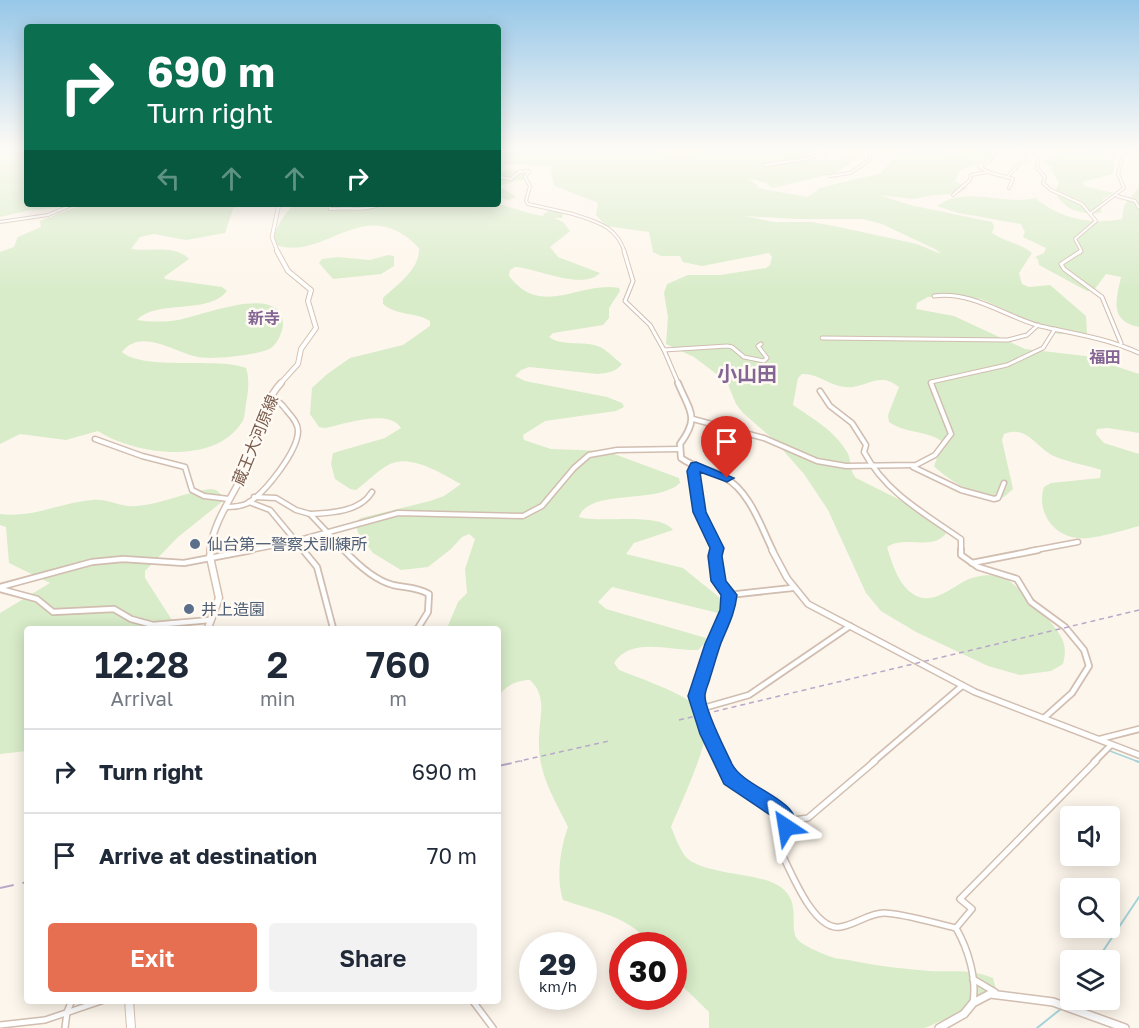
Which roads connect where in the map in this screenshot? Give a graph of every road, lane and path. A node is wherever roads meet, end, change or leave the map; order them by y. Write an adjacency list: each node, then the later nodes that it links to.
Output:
1 (527, 196): 12 (street)
2 (1062, 196): 11 (street)
3 (1116, 196): 10 (street); 11 (street)
4 (67, 207): 13 (street)
5 (278, 207): 23 (main road, 蔵王大河原線)
6 (330, 207): 7 (street)
7 (351, 207)
8 (351, 207): 9 (street)
9 (374, 207)
10 (1139, 208)
11 (1090, 213): 18 (street)
12 (573, 214): 20 (street)
13 (0, 222)
14 (934, 296): 15 (street)
15 (1038, 325): 16 (street); 17 (street)
16 (1055, 329): 18 (street); 29 (street)
17 (822, 338)
18 (1121, 343): 21 (street)
19 (760, 344): 20 (street)
20 (664, 350): 24 (street)
21 (1139, 353)
22 (820, 391): 28 (street)
23 (268, 398): 32 (street); 33 (main road, 蔵王大河原線)
24 (693, 419): 26 (street); 28 (street)
25 (95, 439): 33 (street)
26 (680, 449): 27 (street); 37 (street)
27 (696, 466): 43 (street); 44 (street)
28 (870, 466): 29 (street); 41 (street)
29 (909, 467): 30 (street)
30 (1004, 483)
31 (372, 492): 36 (street)
32 (254, 496): 34 (street); 36 (street)
33 (230, 499): 35 (main road, 蔵王大河原線)
34 (247, 503): 35 (street); 38 (street)
35 (225, 507): 40 (main road, 蔵王大河原線)
36 (310, 514): 37 (street)
37 (327, 533): 38 (street); 48 (street)
38 (296, 541): 40 (street); 47 (street)
39 (1078, 542): 41 (street)
40 (210, 557): 42 (street); 45 (main road, 蔵王大河原線)
41 (971, 563): 52 (street)
42 (0, 588): 45 (street)
43 (792, 588): 44 (street); 49 (street)
44 (729, 595): 51 (street)
45 (213, 620): 46 (main road, 蔵王大河原線)
46 (209, 626)
47 (332, 626)
48 (419, 626)
49 (850, 626): 50 (street); 51 (street)
50 (962, 686): 52 (street); 57 (street)
51 (700, 709): 57 (street)
52 (1044, 718): 54 (street)
53 (1139, 729): 54 (street)
54 (1100, 739): 55 (street)
55 (1112, 744): 56 (street); 58 (street)
56 (1139, 755)
57 (787, 821): 58 (street)
58 (956, 928): 59 (street)
59 (973, 979): 60 (street); 61 (street)
60 (999, 995): 61 (street); 72 (street)
61 (973, 1003): 71 (street)
62 (70, 1004): 66 (street)
63 (92, 1004): 66 (street)
64 (129, 1004): 69 (main road)
65 (475, 1004): 70 (street)
66 (67, 1012): 67 (street); 68 (street)
67 (0, 1025)
68 (65, 1028)
69 (131, 1028)
70 (493, 1028)
71 (939, 1028)
72 (1125, 1028)

